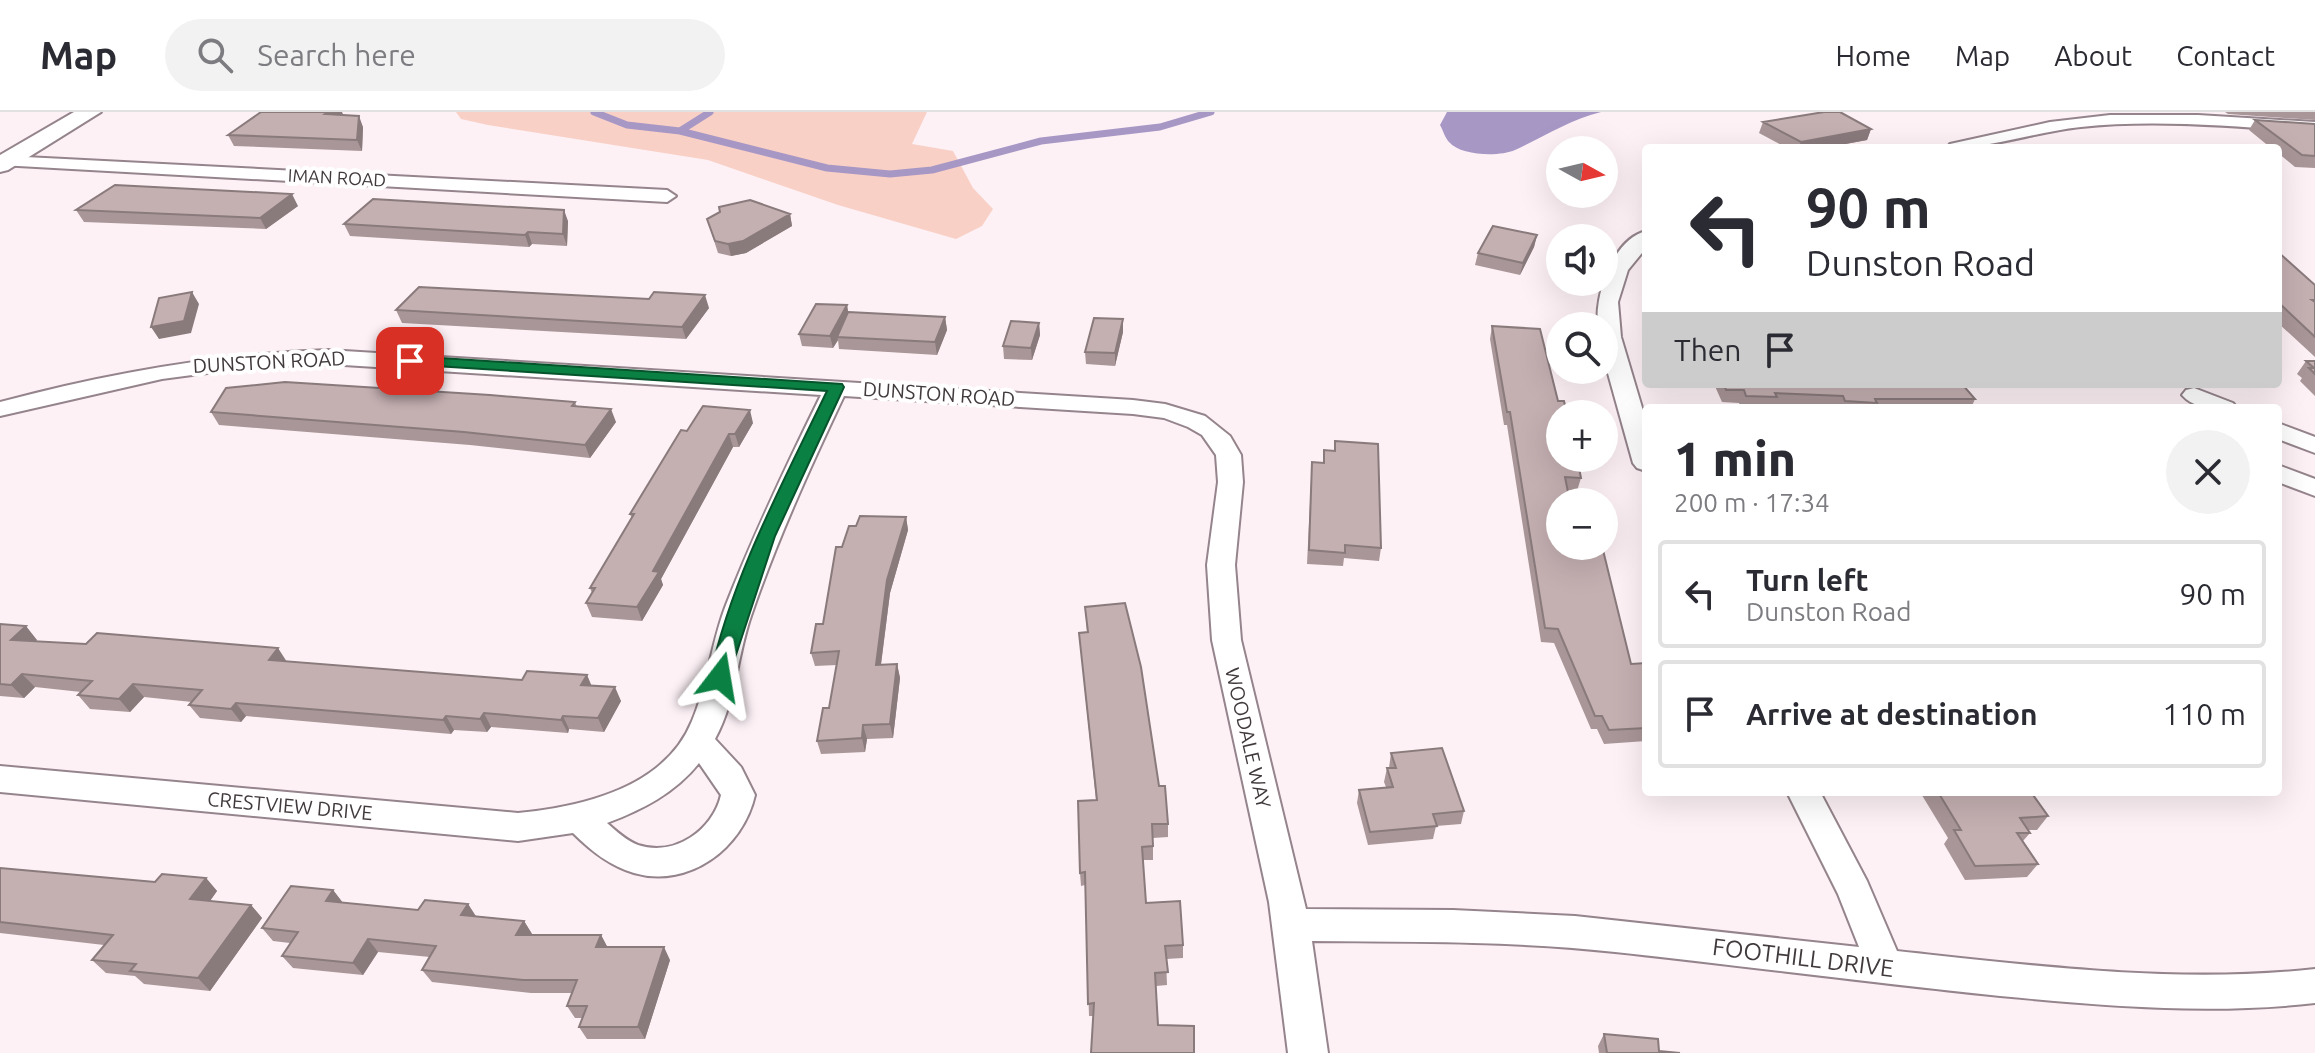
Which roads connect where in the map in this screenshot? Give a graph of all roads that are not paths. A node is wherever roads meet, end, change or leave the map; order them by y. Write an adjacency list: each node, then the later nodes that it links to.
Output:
1 (90, 112): 4 (street)
2 (2315, 127): 3 (street)
3 (1978, 144)
4 (3, 163): 5 (street, IMAN ROAD)
5 (667, 196)
6 (1642, 241): 13 (street)
7 (837, 387): 10 (street, DUNSTON ROAD); 11 (street, DUNSTON ROAD); 17 (street, CRESTVIEW DRIVE)
8 (2190, 396): 9 (street)
9 (2213, 404)
10 (0, 409)
11 (1208, 429): 21 (street, WOODALE WAY)
12 (2282, 432): 14 (street)
13 (1642, 446)
14 (2315, 446)
15 (2282, 475): 16 (street)
16 (2315, 488)
17 (698, 741): 20 (street, CRESTVIEW DRIVE); 20 (street)
18 (0, 779): 20 (street, CRESTVIEW DRIVE)
19 (1805, 796): 22 (street)
20 (581, 819)
21 (1290, 925): 22 (street, FOOTHILL DRIVE); 24 (street, WOODALE WAY)
22 (1885, 968): 23 (street, FOOTHILL DRIVE)
23 (2315, 986)
24 (1308, 1053)

